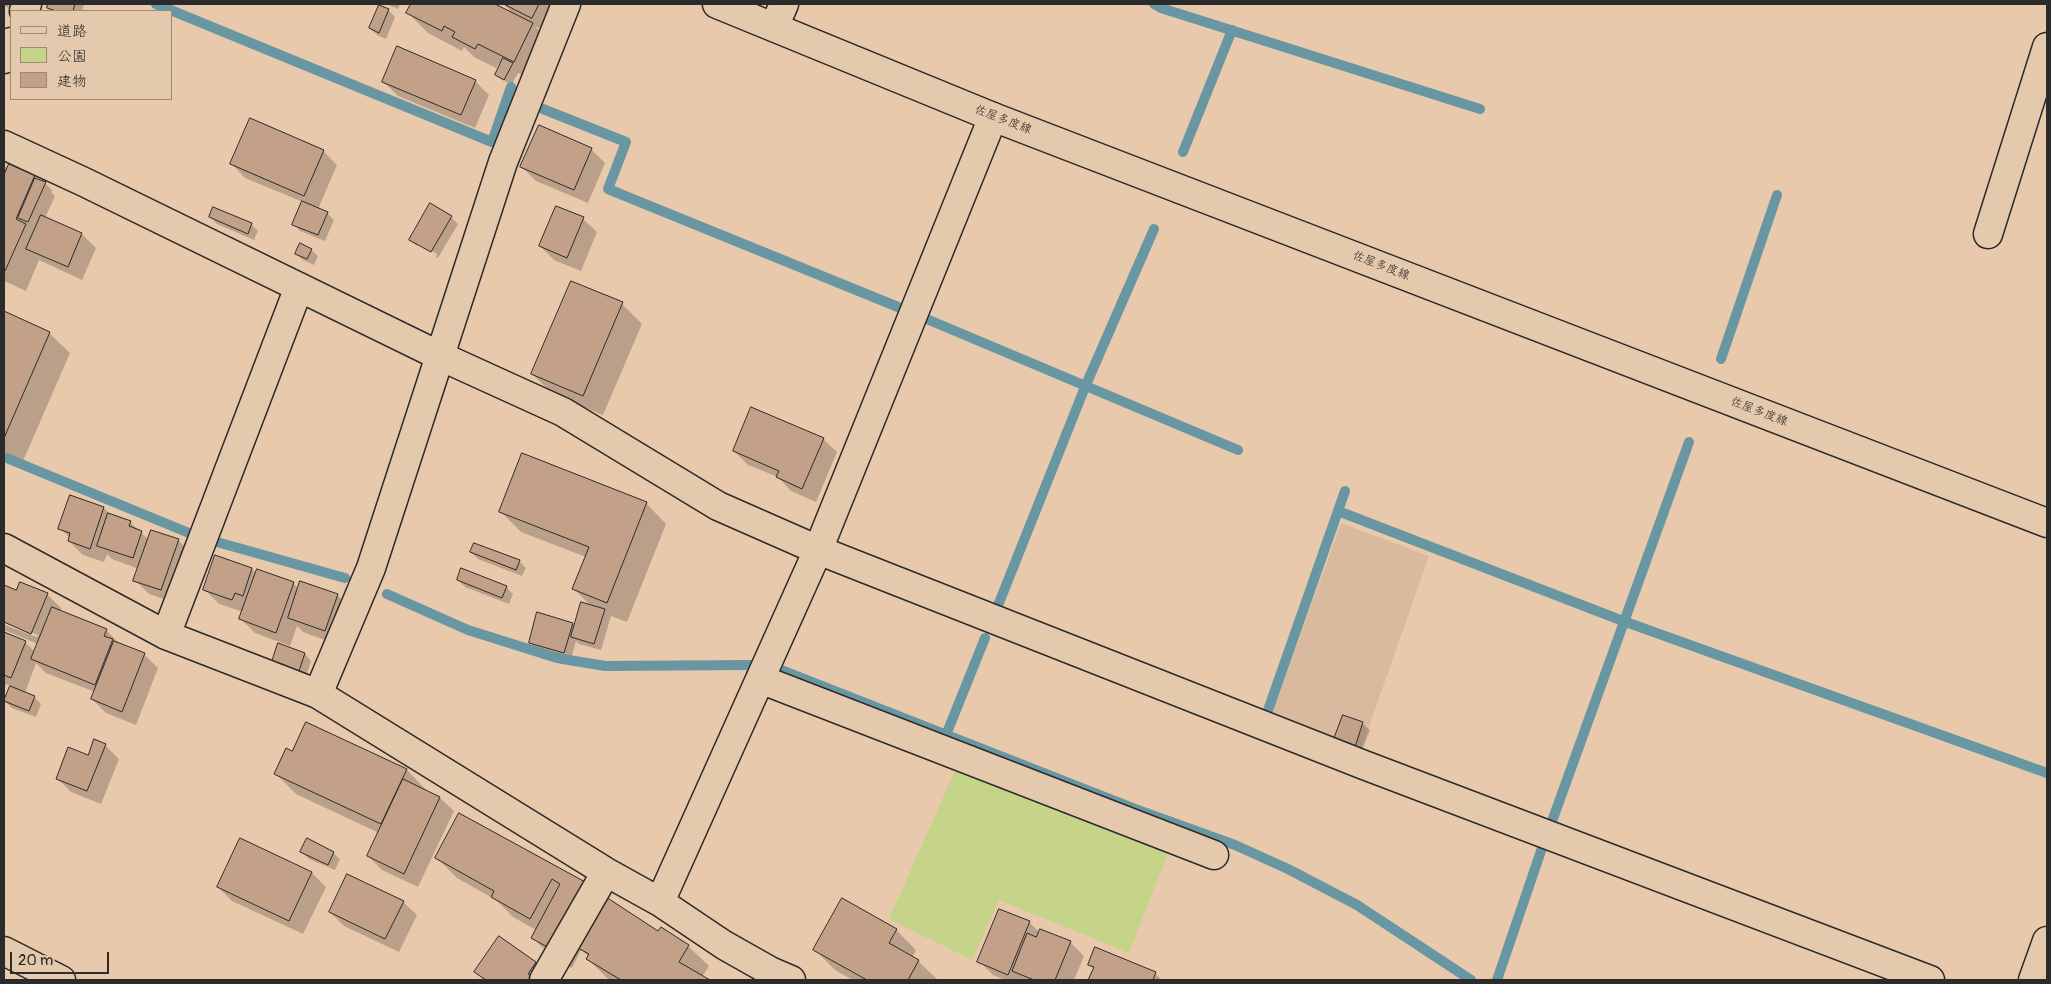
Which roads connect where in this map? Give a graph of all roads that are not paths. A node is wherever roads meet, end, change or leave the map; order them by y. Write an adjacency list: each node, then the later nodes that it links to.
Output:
1 (566, 4): 11 (street)
2 (716, 4): 3 (street, 佐屋多度線)
3 (779, 16): 7 (street, 佐屋多度線)
4 (10, 44): 6 (street)
5 (2047, 47): 9 (street)
6 (4, 59)
7 (994, 117): 12 (street, 佐屋多度線); 14 (street)
8 (4, 145): 10 (street)
9 (1988, 234)
10 (299, 287): 11 (street); 15 (street)
11 (440, 356): 14 (street); 17 (street)
12 (2047, 523)
13 (4, 548): 15 (street)
14 (818, 550): 16 (street); 26 (street)
15 (166, 635): 17 (street)
16 (760, 679): 18 (street); 20 (street)
17 (318, 694): 19 (street)
18 (1214, 855)
19 (606, 872): 20 (street); 24 (street)
20 (660, 902): 25 (street)
21 (2047, 941): 27 (street)
22 (4, 951): 23 (street)
23 (61, 980)
24 (544, 980)
25 (791, 980)
26 (1930, 980)
27 (2033, 980)

